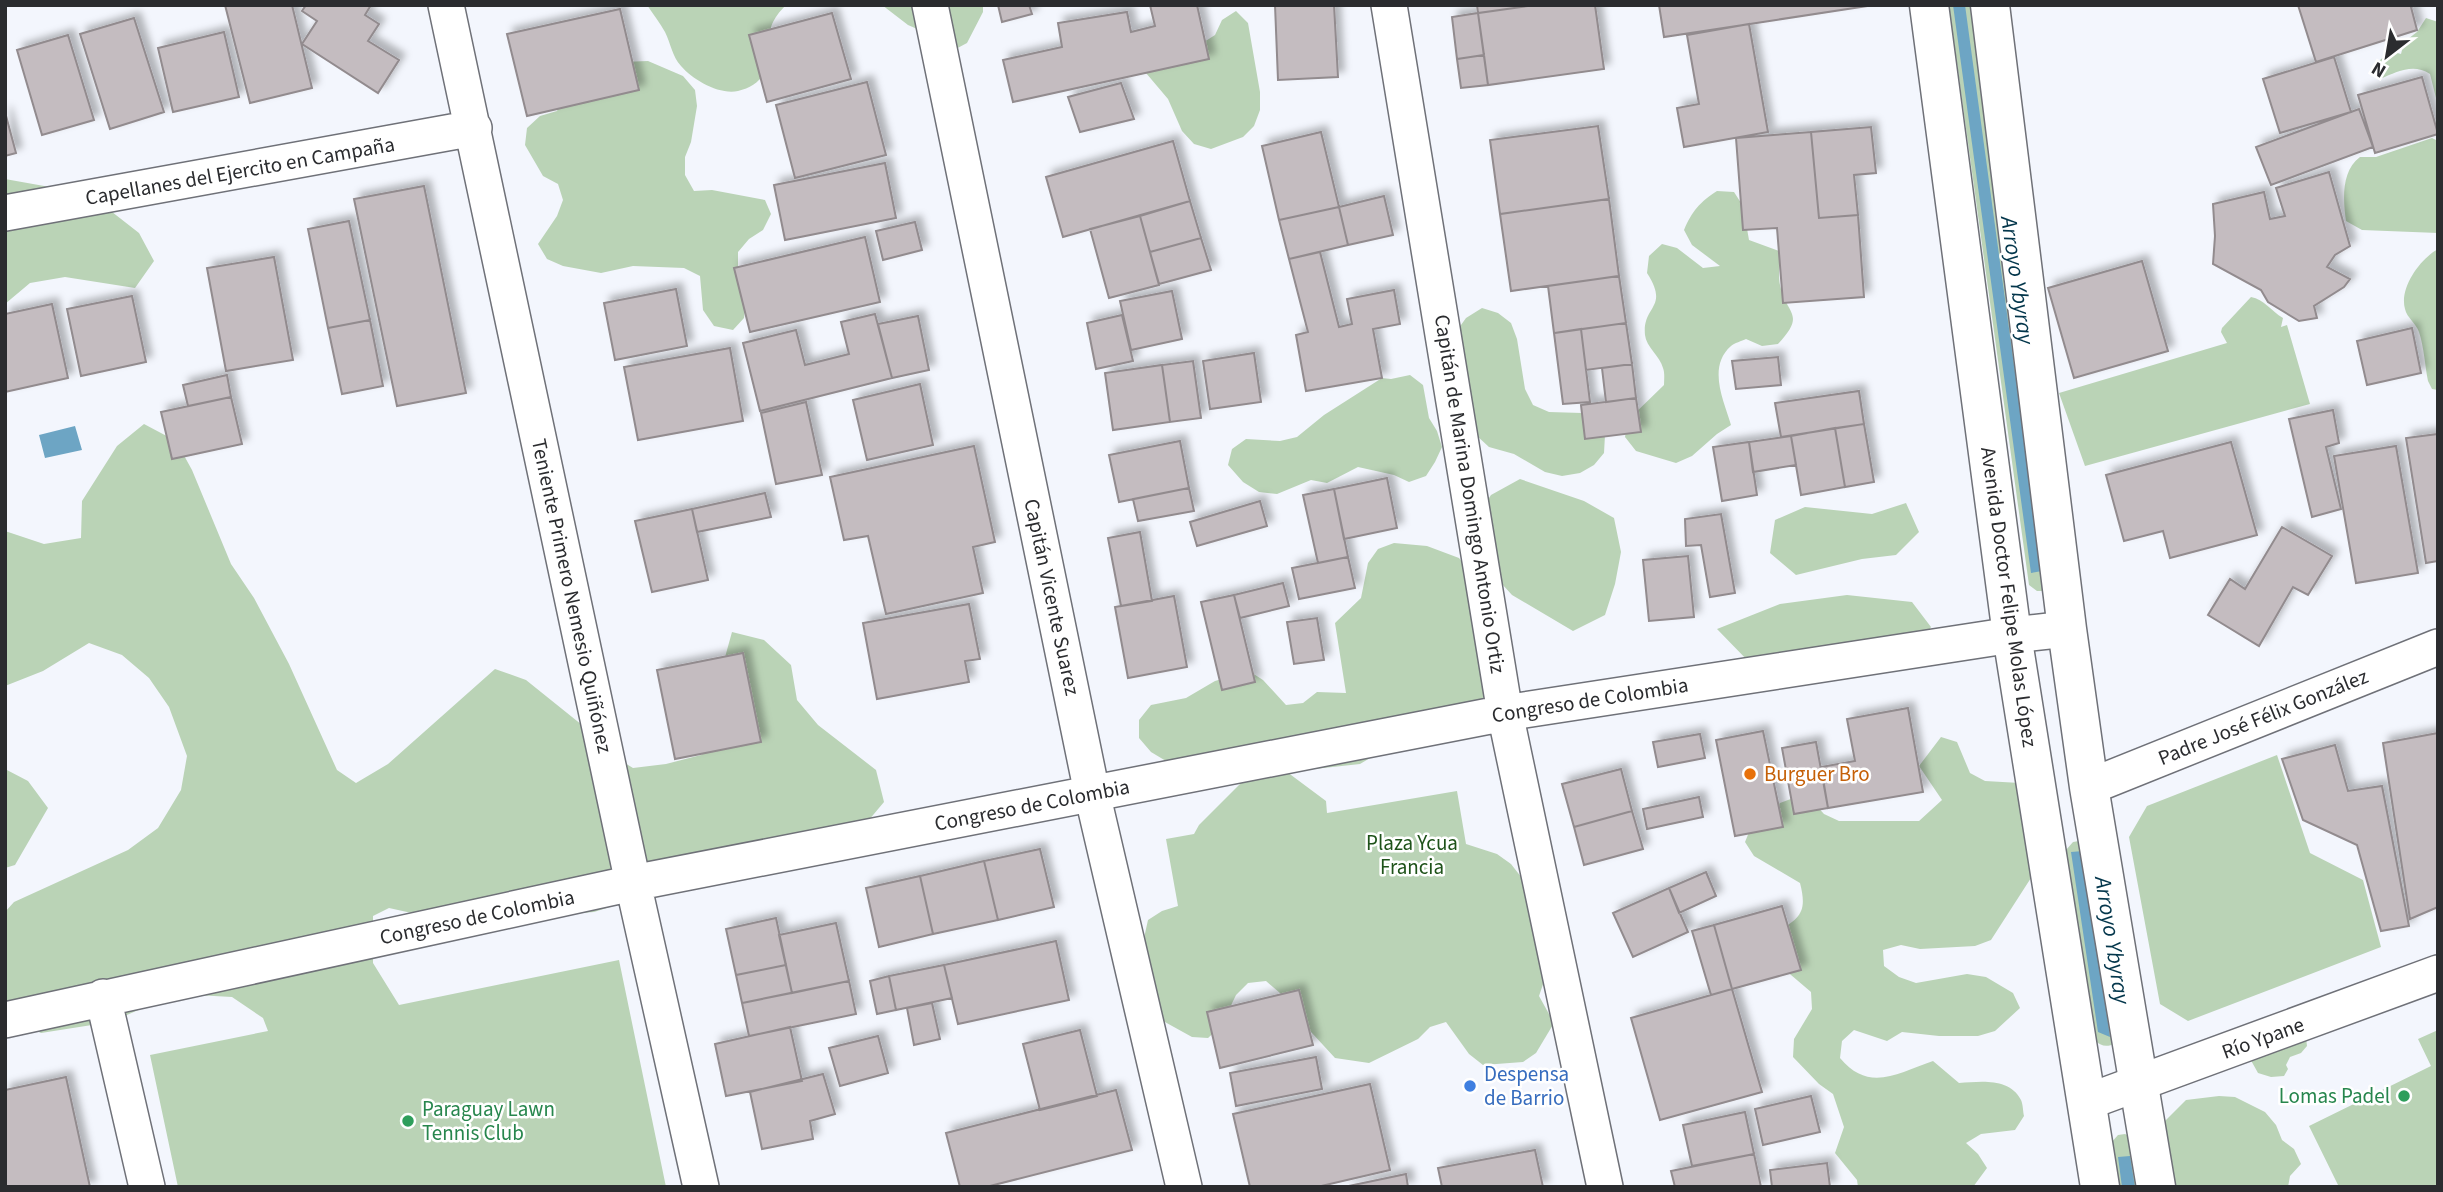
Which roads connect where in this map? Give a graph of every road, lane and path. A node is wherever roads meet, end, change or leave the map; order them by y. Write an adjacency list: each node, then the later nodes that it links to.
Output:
1 (446, 5): 6 (street, Teniente Primero Nemesio Quiñónez)
2 (930, 5): 13 (street, Capitán Vicente Suarez)
3 (1389, 5): 11 (street, Capitán de Marina Domingo Antonio Ortiz)
4 (1928, 5): 9 (main road, Avenida Doctor Felipe Molas López)
5 (1990, 5): 8 (main road)
6 (474, 128): 7 (street, Capellanes del Ejercito en Campaña); 14 (street, Teniente Primero Nemesio Quiñónez)
7 (5, 213)
8 (2067, 629): 9 (street, Congreso de Colombia); 12 (main road)
9 (2012, 635): 11 (street, Congreso de Colombia); 19 (main road, Avenida Doctor Felipe Molas López)
10 (2438, 647): 12 (street, Padre José Félix González)
11 (1505, 713): 13 (street, Congreso de Colombia); 23 (street, Capitán de Marina Domingo Antonio Ortiz)
12 (2089, 787): 18 (main road)
13 (1092, 793): 14 (street, Congreso de Colombia); 22 (street, Capitán Vicente Suarez)
14 (633, 883): 16 (street, Congreso de Colombia); 21 (street, Teniente Primero Nemesio Quiñónez)
15 (2438, 973): 18 (street, Río Ypane)
16 (103, 997): 17 (street, Congreso de Colombia); 20 (street)
17 (5, 1020)
18 (2138, 1084): 19 (street, Río Ypane); 25 (main road)
19 (2087, 1102): 24 (main road, Avenida Doctor Felipe Molas López)
20 (146, 1187)
21 (701, 1187)
22 (1184, 1187)
23 (1605, 1187)
24 (2100, 1187)
25 (2156, 1187)

